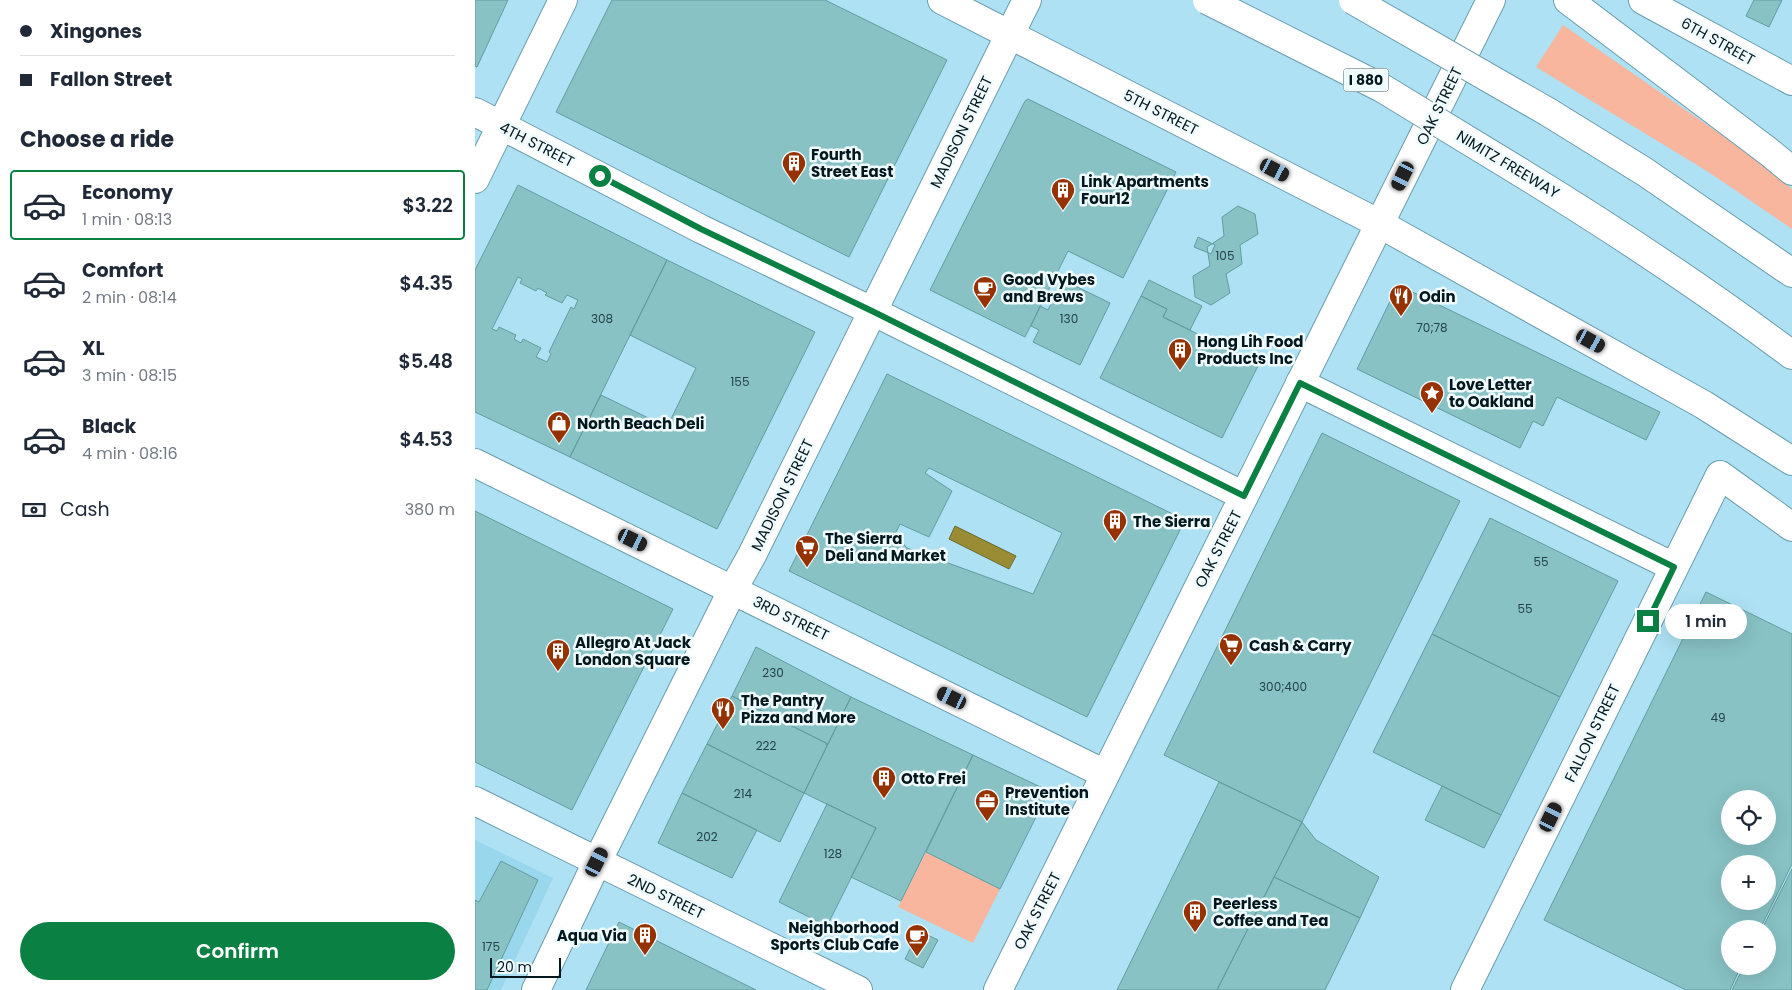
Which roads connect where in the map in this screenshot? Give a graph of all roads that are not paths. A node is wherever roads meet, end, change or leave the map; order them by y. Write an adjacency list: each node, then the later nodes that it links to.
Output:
1 (563, 0): 12 (main road)
2 (942, 0): 9 (main road, 5TH STREET)
3 (1027, 0): 9 (main road, MADISON STREET)
4 (1207, 0): 18 (main road, NIMITZ FREEWAY / I 880, bridge)
5 (1353, 0): 16 (main road, bridge)
6 (1491, 0): 15 (main road, OAK STREET)
7 (1568, 0): 13 (main road)
8 (1643, 0): 10 (main road, 6TH STREET)
9 (1010, 34): 15 (main road, 5TH STREET); 17 (main road, MADISON STREET)
10 (1792, 81)
11 (475, 112): 12 (main road, 4TH STREET)
12 (502, 126): 14 (main road); 17 (main road, 4TH STREET)
13 (1792, 171)
14 (475, 179)
15 (1380, 224): 19 (main road, OAK STREET); 20 (main road, 5TH STREET)
16 (1792, 273)
17 (872, 311): 22 (main road, 4TH STREET); 25 (main road, MADISON STREET)
18 (1792, 355)
19 (1300, 383): 22 (main road, OAK STREET); 24 (main road)
20 (1792, 461)
21 (475, 463): 25 (main road, 3RD STREET)
22 (1244, 496): 26 (main road, OAK STREET)
23 (1792, 527): 24 (main road, FALLON STREET)
24 (1674, 567): 32 (main road, FALLON STREET)
25 (733, 589): 26 (main road, 3RD STREET); 28 (main road, MADISON STREET)
26 (1105, 774): 31 (main road, OAK STREET)
27 (475, 801): 28 (main road, 2ND STREET)
28 (597, 862): 29 (main road, MADISON STREET); 30 (main road, 2ND STREET)
29 (536, 990)
30 (858, 990)
31 (998, 990)
32 (1465, 990)

